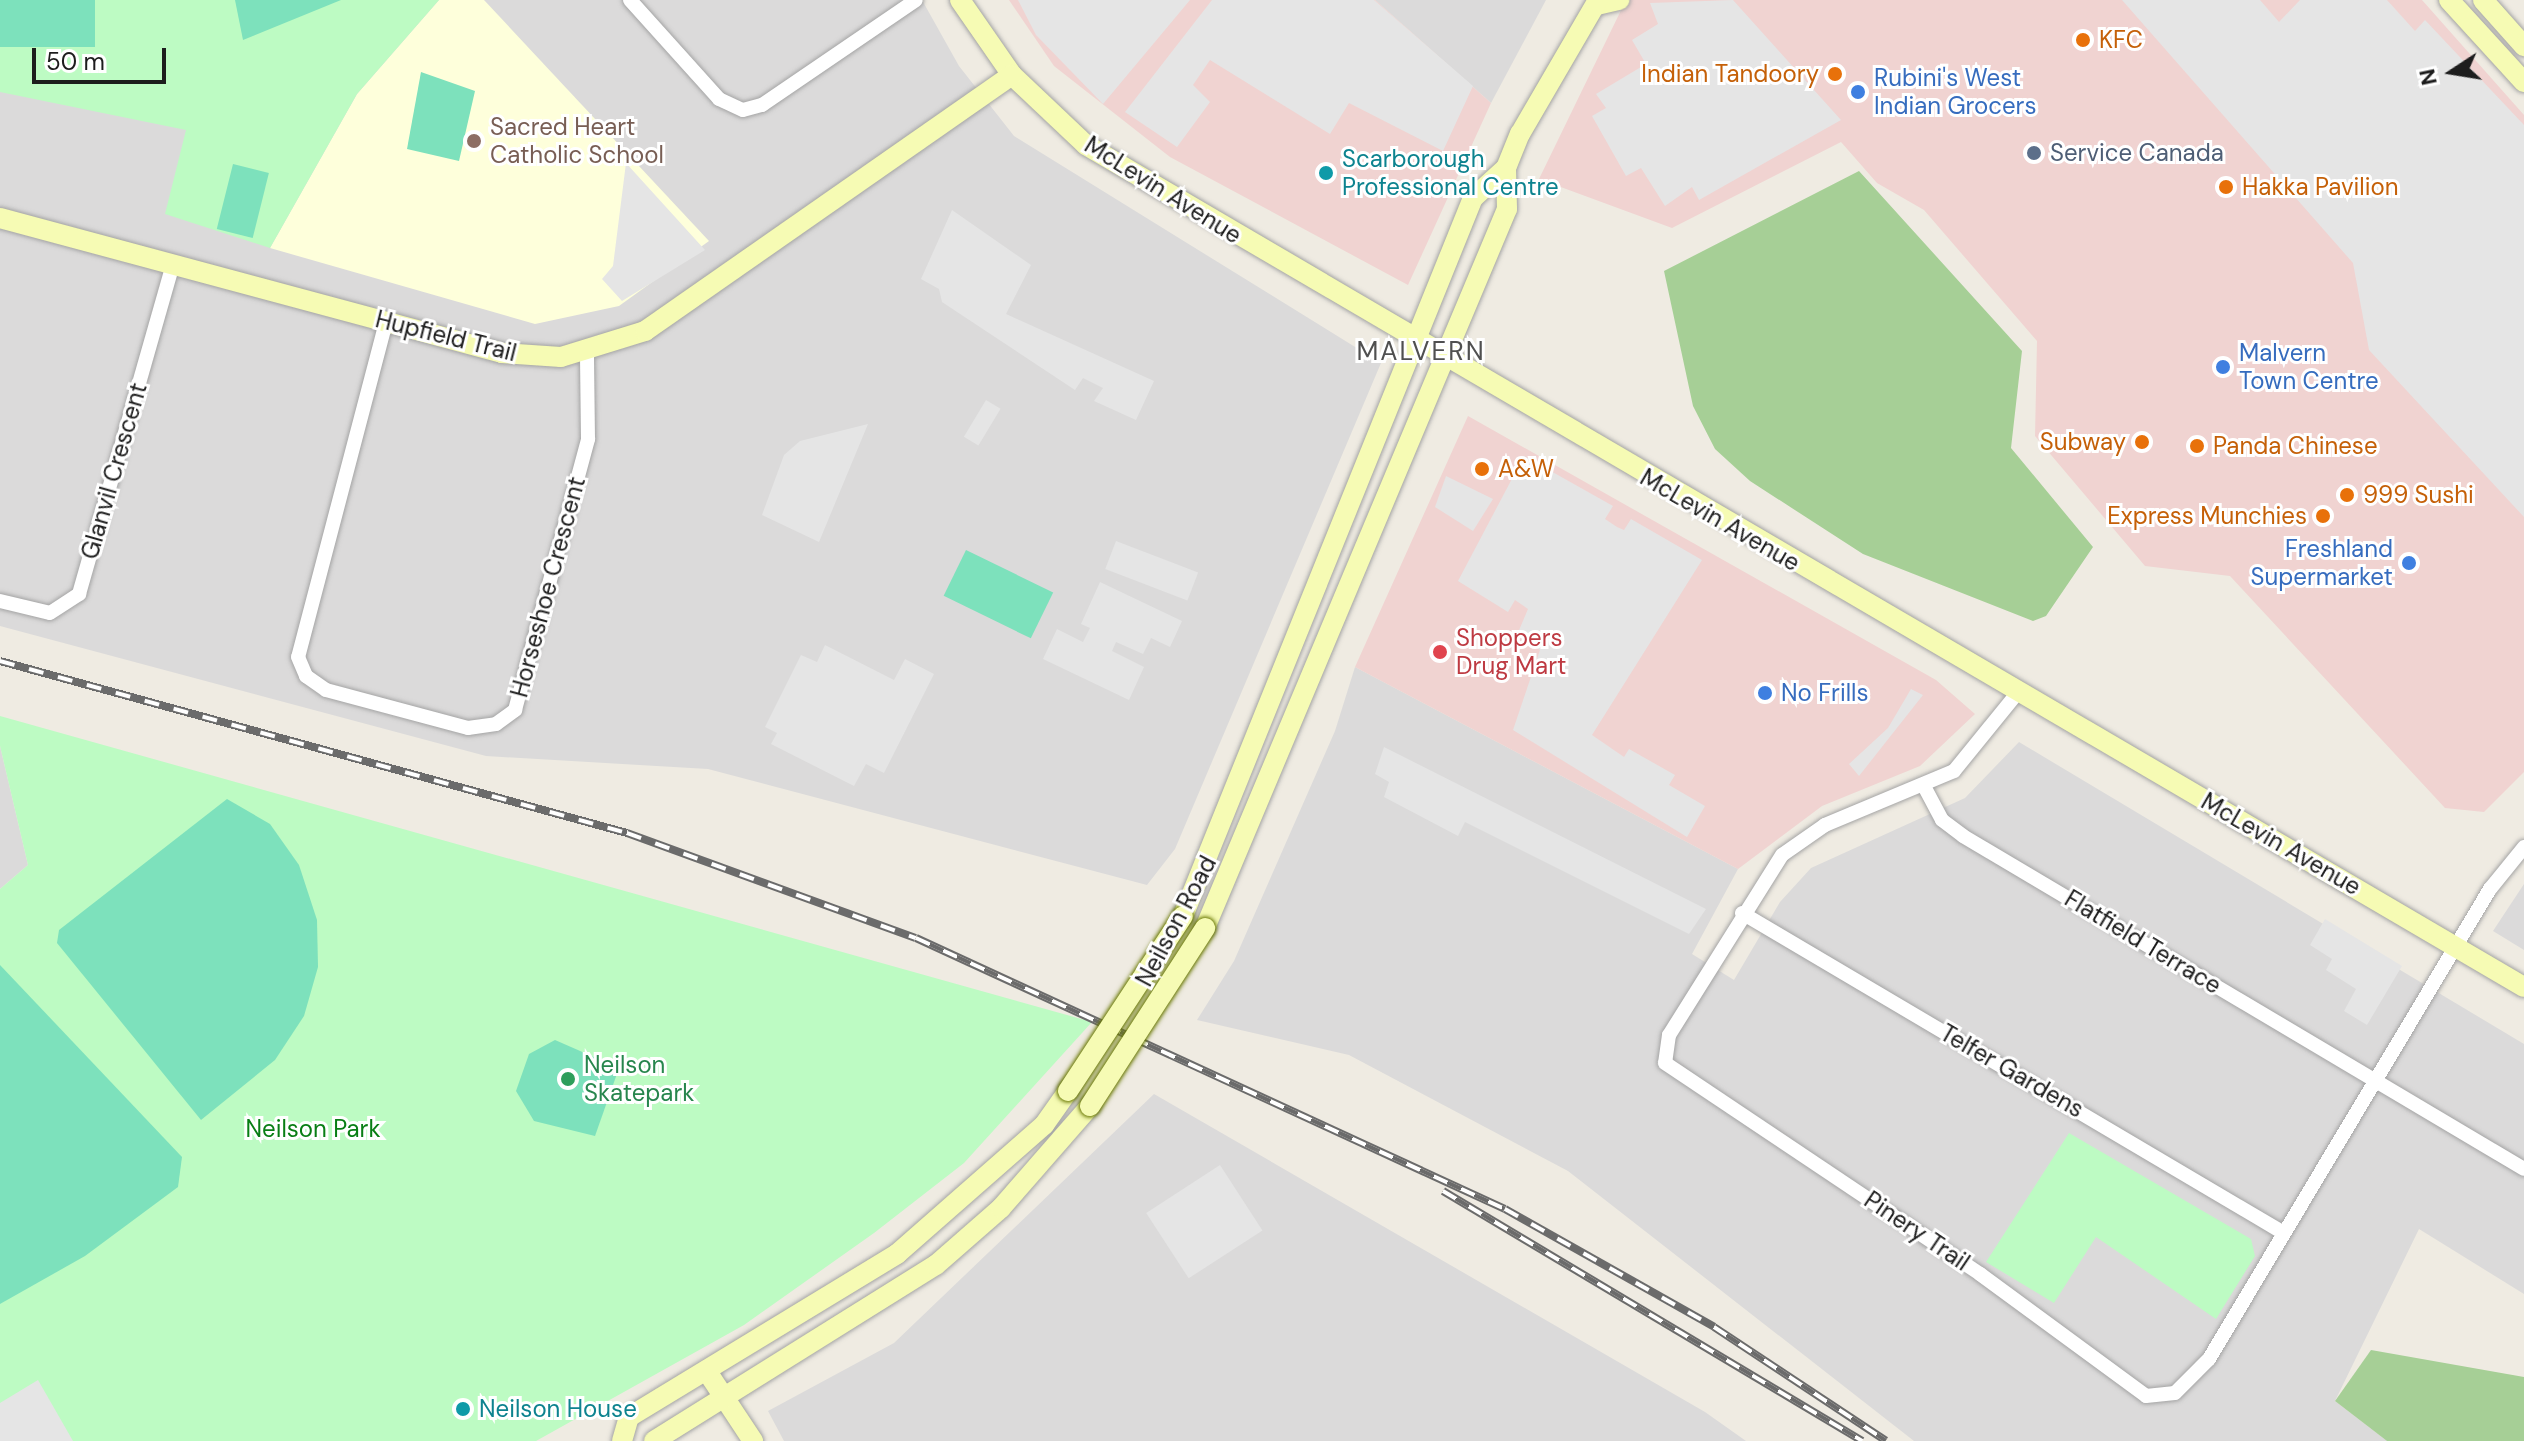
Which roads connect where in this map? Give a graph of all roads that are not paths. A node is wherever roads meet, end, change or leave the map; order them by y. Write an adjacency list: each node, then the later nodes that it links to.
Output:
1 (630, 0): 2 (street)
2 (916, 0)
3 (960, 0): 9 (main road, McLevin Avenue)
4 (1619, 0): 7 (main road, Neilson Road)
5 (2449, 0): 10 (main road)
6 (2483, 0): 8 (main road)
7 (1598, 3): 11 (main road, Neilson Road)
8 (2524, 46)
9 (1012, 75): 15 (main road, McLevin Avenue); 16 (main road, Hupfield Trail)
10 (2524, 82)
11 (1506, 168): 15 (main road, Neilson Road); 17 (main road, Neilson Road)
12 (0, 218): 13 (main road, Hupfield Trail)
13 (173, 265): 14 (main road, Hupfield Trail); 18 (street, Glanvil Crescent)
14 (386, 322): 16 (main road, Hupfield Trail); 16 (street, Horseshoe Crescent)
15 (1416, 342): 17 (main road, McLevin Avenue); 28 (main road, Neilson Road, bridge)
16 (587, 353)
17 (1441, 357): 19 (main road, McLevin Avenue); 29 (main road, Neilson Road, bridge)
18 (0, 601)
19 (2019, 691): 20 (street, Pinery Trail); 23 (main road, McLevin Avenue)
20 (1925, 788): 22 (street, Pinery Trail); 25 (street, Flatfield Terrace)
21 (2523, 848): 23 (street, Pinery Trail)
22 (1742, 913): 27 (street, Telfer Gardens); 27 (street, Pinery Trail)
23 (2458, 948): 24 (main road, McLevin Avenue); 25 (street, Pinery Trail)
24 (2524, 987)
25 (2376, 1080): 26 (street, Flatfield Terrace); 27 (street, Pinery Trail)
26 (2524, 1169)
27 (2282, 1232)
28 (708, 1373): 29 (main road); 30 (main road, Neilson Road)
29 (726, 1401): 31 (main road, Neilson Road); 32 (main road)
30 (622, 1441)
31 (654, 1441)
32 (753, 1441)

